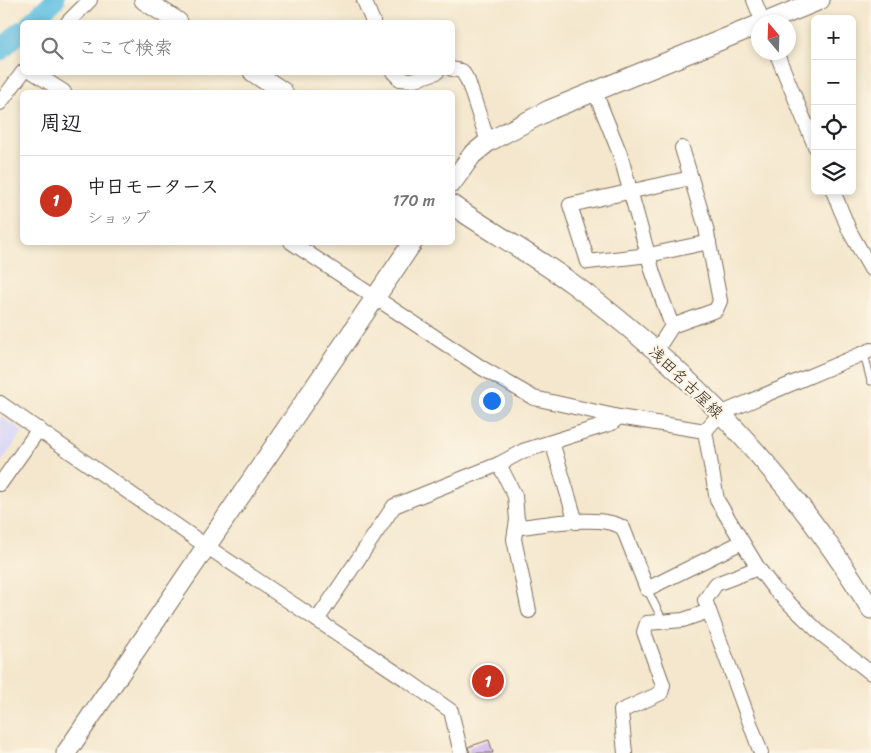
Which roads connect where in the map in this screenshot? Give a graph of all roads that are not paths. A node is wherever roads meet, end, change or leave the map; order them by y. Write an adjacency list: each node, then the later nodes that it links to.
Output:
1 (90, 0): 8 (street)
2 (144, 0): 9 (street)
3 (364, 0): 10 (street)
4 (754, 0): 6 (street)
5 (820, 0): 7 (street)
6 (761, 15)
7 (782, 15)
8 (70, 20)
9 (175, 20)
10 (372, 20)
11 (751, 28): 21 (street)
12 (779, 60): 23 (street)
13 (455, 70): 24 (street)
14 (20, 75): 22 (street)
15 (38, 75): 19 (street)
16 (258, 75): 20 (street)
17 (397, 75): 18 (street)
18 (428, 75)
19 (61, 90)
20 (280, 90)
21 (595, 92): 24 (street); 28 (street)
22 (0, 104)
23 (811, 136)
24 (488, 142): 27 (street)
25 (682, 148): 26 (street)
26 (691, 178): 28 (street); 31 (street)
27 (455, 179)
28 (631, 193): 34 (street); 34 (street)
29 (835, 195): 35 (street)
30 (455, 207): 38 (street, 浅田名古屋線)
31 (709, 242): 34 (street); 37 (street)
32 (295, 245): 36 (street)
33 (411, 245): 36 (street)
34 (648, 255): 37 (street)
35 (871, 269)
36 (375, 300): 43 (street); 52 (street)
37 (672, 326): 38 (street)
38 (656, 351): 42 (street, 浅田名古屋線)
39 (867, 352): 40 (lane); 42 (street)
40 (871, 381)
41 (0, 403): 44 (street)
42 (720, 414): 45 (street); 55 (street, 浅田名古屋線)
43 (619, 417): 45 (street); 46 (street)
44 (39, 429): 48 (street); 52 (street)
45 (705, 431): 51 (street)
46 (552, 442): 47 (street); 50 (street)
47 (499, 464): 49 (street); 58 (street)
48 (0, 484)
49 (517, 520): 50 (street); 56 (street)
50 (576, 522): 54 (street)
51 (742, 542): 53 (street); 54 (street)
52 (206, 546): 58 (street); 61 (street)
53 (758, 568): 57 (street); 60 (street)
54 (647, 588): 59 (lane)
55 (871, 609)
56 (529, 611)
57 (709, 611): 59 (street); 64 (street)
58 (317, 620): 62 (street)
59 (663, 621): 63 (street)
60 (871, 673)
61 (66, 753)
62 (461, 753)
63 (625, 753)
64 (761, 753)

